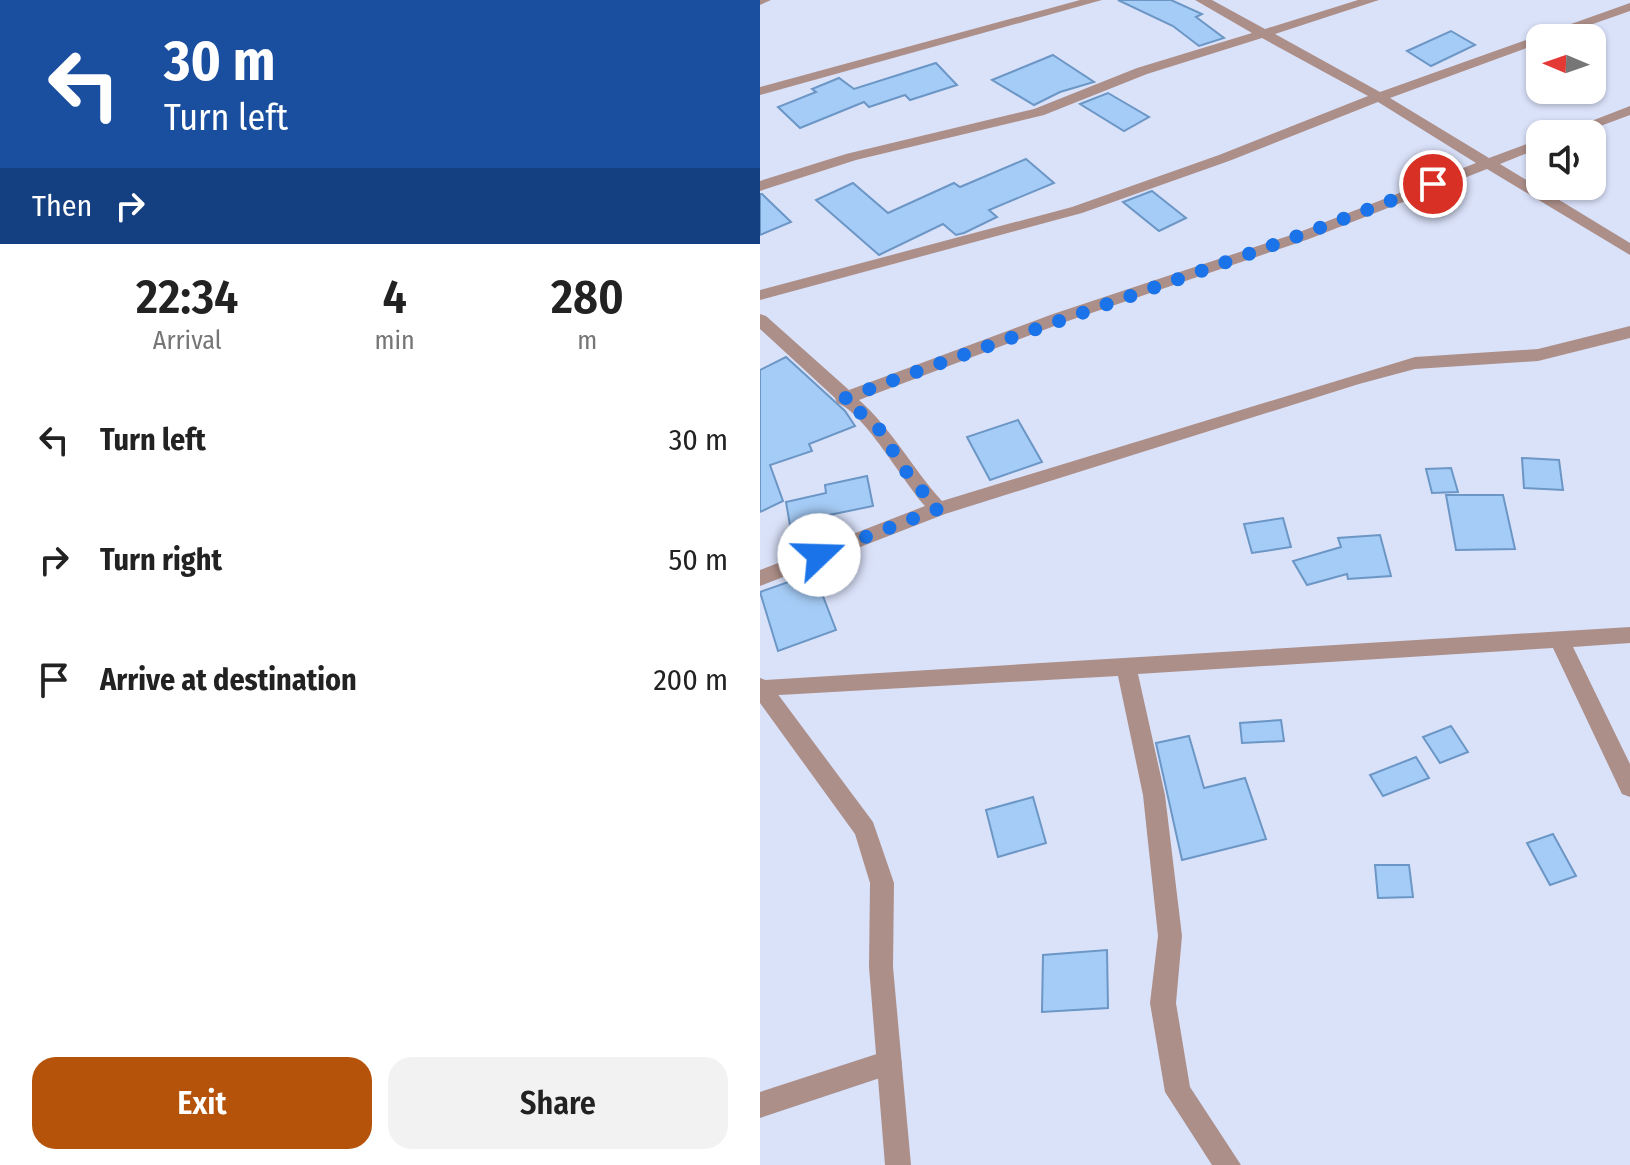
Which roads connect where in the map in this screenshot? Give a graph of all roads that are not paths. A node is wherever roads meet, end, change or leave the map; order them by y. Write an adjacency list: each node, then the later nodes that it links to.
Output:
1 (1095, 0): 8 (street)
2 (1202, 0): 6 (street)
3 (1372, 0): 6 (street)
4 (1630, 7): 5 (street)
5 (1581, 24)
6 (1264, 34): 9 (street); 14 (street)
7 (1526, 43): 9 (street)
8 (760, 91)
9 (1379, 97): 13 (street); 16 (street)
10 (1630, 110): 11 (street)
11 (1603, 120)
12 (1526, 148): 13 (street)
13 (1485, 163): 15 (street); 19 (street)
14 (760, 186)
15 (1630, 250)
16 (760, 295)
17 (760, 320): 19 (street)
18 (1630, 332): 20 (street)
19 (843, 399): 20 (street)
20 (938, 509): 21 (street)
21 (760, 578)
22 (1630, 635): 23 (street)
23 (1558, 638): 24 (street); 26 (street)
24 (1126, 666): 25 (street); 30 (street)
25 (762, 688): 27 (street)
26 (1630, 787)
27 (889, 1063): 28 (street); 29 (street)
28 (760, 1105)
29 (898, 1165)
30 (1228, 1165)

